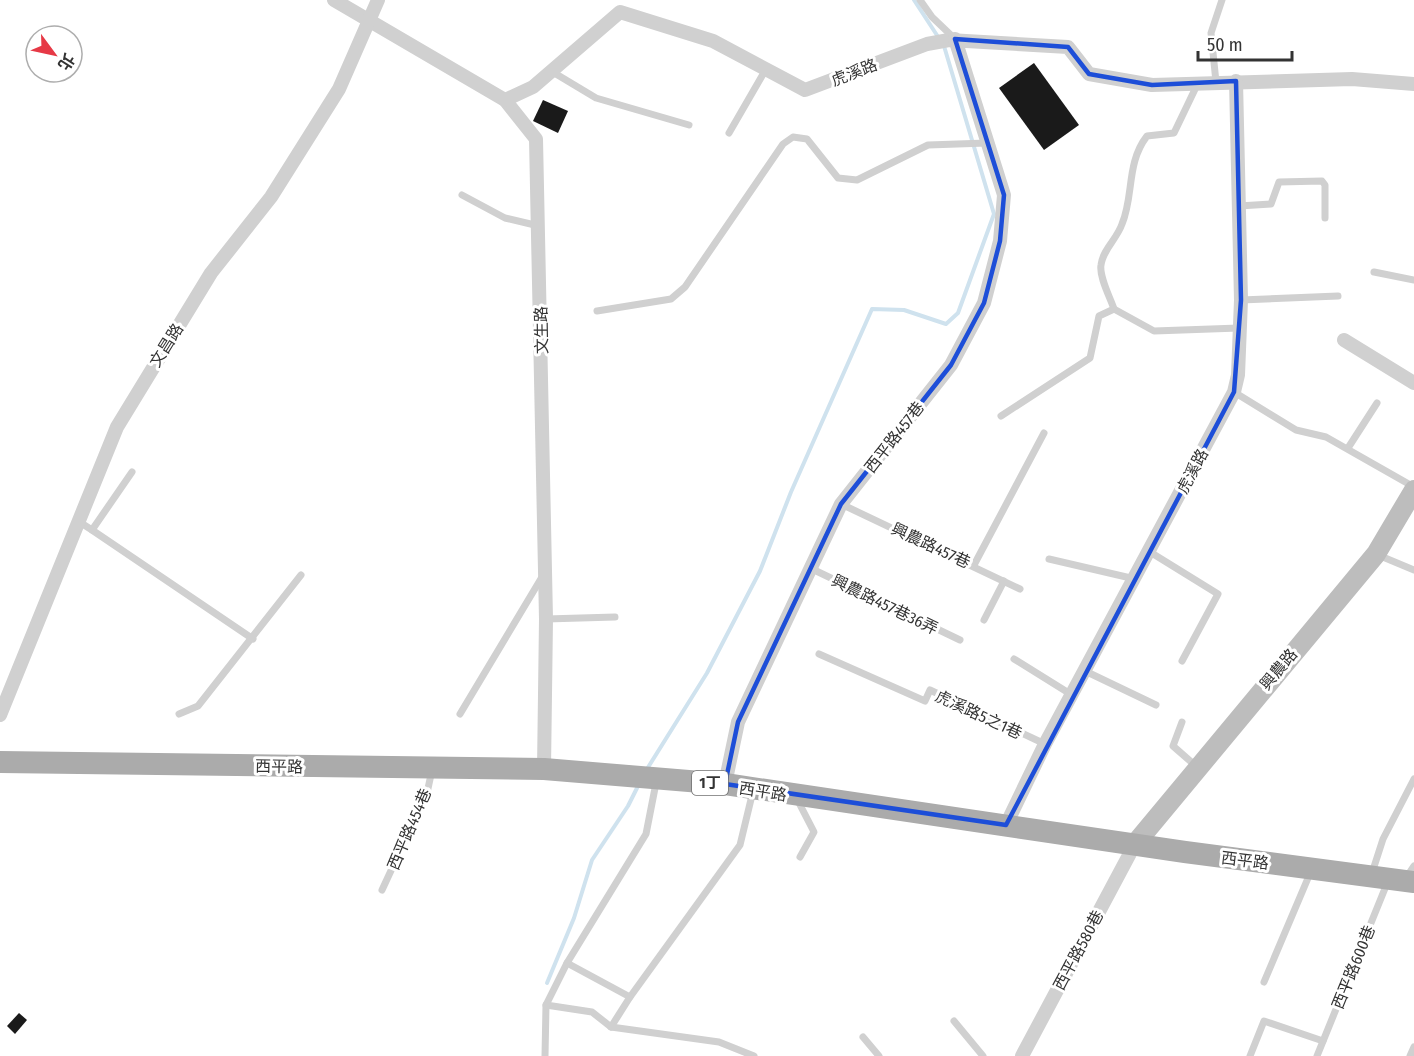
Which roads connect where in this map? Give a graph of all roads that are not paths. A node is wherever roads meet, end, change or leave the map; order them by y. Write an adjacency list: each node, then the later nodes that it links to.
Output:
1 (334, 0): 5 (street, 文生路)
2 (378, 0): 5 (street, 文昌路)
3 (920, 0): 6 (lane)
4 (1222, 0): 10 (lane)
5 (369, 18): 13 (street, 文生路); 38 (street, 文昌路)
6 (952, 40): 7 (street, 虎溪路); 11 (street, 虎溪路); 16 (street, 西平路457巷)
7 (766, 69): 8 (street, 虎溪路); 15 (lane)
8 (551, 71): 13 (street, 虎溪路); 14 (lane)
9 (1236, 81): 10 (street, 虎溪路); 12 (street, 虎溪路); 18 (street, 虎溪路)
10 (1216, 82): 11 (street, 虎溪路)
11 (1198, 83): 25 (lane)
12 (1414, 84)
13 (505, 100): 20 (street, 文生路)
14 (689, 125)
15 (729, 133)
16 (987, 143): 26 (lane); 37 (street, 西平路457巷)
17 (462, 195): 20 (lane)
18 (1239, 206): 19 (lane); 24 (street, 虎溪路)
19 (1325, 218)
20 (539, 226): 46 (street, 文生路)
21 (1374, 272): 22 (lane)
22 (1414, 280)
23 (1338, 296): 24 (lane)
24 (1240, 300): 27 (street, 虎溪路)
25 (1114, 309): 27 (lane); 32 (lane)
26 (597, 311)
27 (1239, 328): 30 (street, 虎溪路)
28 (1344, 339): 29 (street)
29 (1414, 383)
30 (1234, 392): 34 (lane); 40 (street, 虎溪路)
31 (1377, 403): 34 (lane)
32 (1001, 416)
33 (1044, 433): 43 (lane)
34 (1348, 448): 36 (lane)
35 (132, 472): 39 (lane)
36 (1414, 488): 41 (street, 興農路)
37 (841, 504): 43 (lane, 興農路457巷); 44 (street, 西平路457巷)
38 (78, 521): 39 (lane); 64 (street, 文昌路)
39 (92, 530): 54 (lane)
40 (1150, 552): 48 (street, 虎溪路); 58 (lane)
41 (1376, 554): 45 (lane); 68 (street, 興農路)
42 (1048, 559): 48 (lane)
43 (974, 565): 49 (lane, 興農路457巷)
44 (810, 568): 55 (lane, 興農路457巷36弄); 73 (street, 西平路457巷)
45 (1414, 570)
46 (545, 572): 52 (street, 文生路); 63 (lane)
47 (300, 575): 54 (lane)
48 (1135, 579): 59 (street, 虎溪路)
49 (1004, 581): 50 (lane, 興農路457巷); 53 (lane)
50 (1020, 589)
51 (615, 617): 52 (lane)
52 (546, 619): 70 (street, 文生路)
53 (984, 620)
54 (253, 639): 62 (lane)
55 (960, 640)
56 (819, 654): 66 (lane, 虎溪路5之1巷)
57 (1014, 659): 60 (lane)
58 (1182, 661)
59 (1085, 671): 60 (street, 虎溪路); 61 (lane)
60 (1072, 695): 66 (street, 虎溪路)
61 (1156, 705)
62 (179, 714)
63 (460, 714)
64 (0, 715)
65 (1182, 722): 68 (lane)
66 (1045, 744): 76 (street, 虎溪路)
67 (0, 762): 69 (main road, 西平路 / 1丁)
68 (1197, 767): 77 (street, 興農路)
69 (433, 768): 70 (main road, 西平路 / 1丁); 81 (lane, 西平路454巷)
70 (544, 769): 71 (main road, 西平路 / 1丁)
71 (657, 778): 73 (main road, 西平路 / 1丁); 82 (lane)
72 (1414, 779): 80 (lane, 西平路600巷)
73 (725, 784): 74 (main road, 西平路 / 1丁)
74 (753, 790): 75 (main road, 西平路 / 1丁); 84 (lane)
75 (796, 796): 76 (main road, 西平路 / 1丁); 78 (lane)
76 (1006, 825): 77 (main road, 西平路 / 1丁)
77 (1135, 844): 79 (main road, 西平路 / 1丁); 95 (street, 西平路580巷)
78 (800, 857)
79 (1312, 868): 80 (main road, 西平路 / 1丁); 83 (lane)
80 (1399, 876): 89 (lane, 西平路600巷)
81 (382, 890)
82 (567, 963): 84 (lane); 85 (lane)
83 (1264, 982)
84 (630, 997): 87 (lane)
85 (546, 1005): 87 (lane); 91 (lane)
86 (954, 1021): 94 (lane)
87 (611, 1027): 92 (lane)
88 (863, 1037): 93 (lane)
89 (1323, 1041): 96 (lane); 97 (lane, 西平路600巷)
90 (1414, 1047): 98 (lane)
91 (546, 1056)
92 (754, 1056)
93 (879, 1056)
94 (983, 1056)
95 (1022, 1056)
96 (1250, 1056)
97 (1317, 1056)
98 (1410, 1056)

